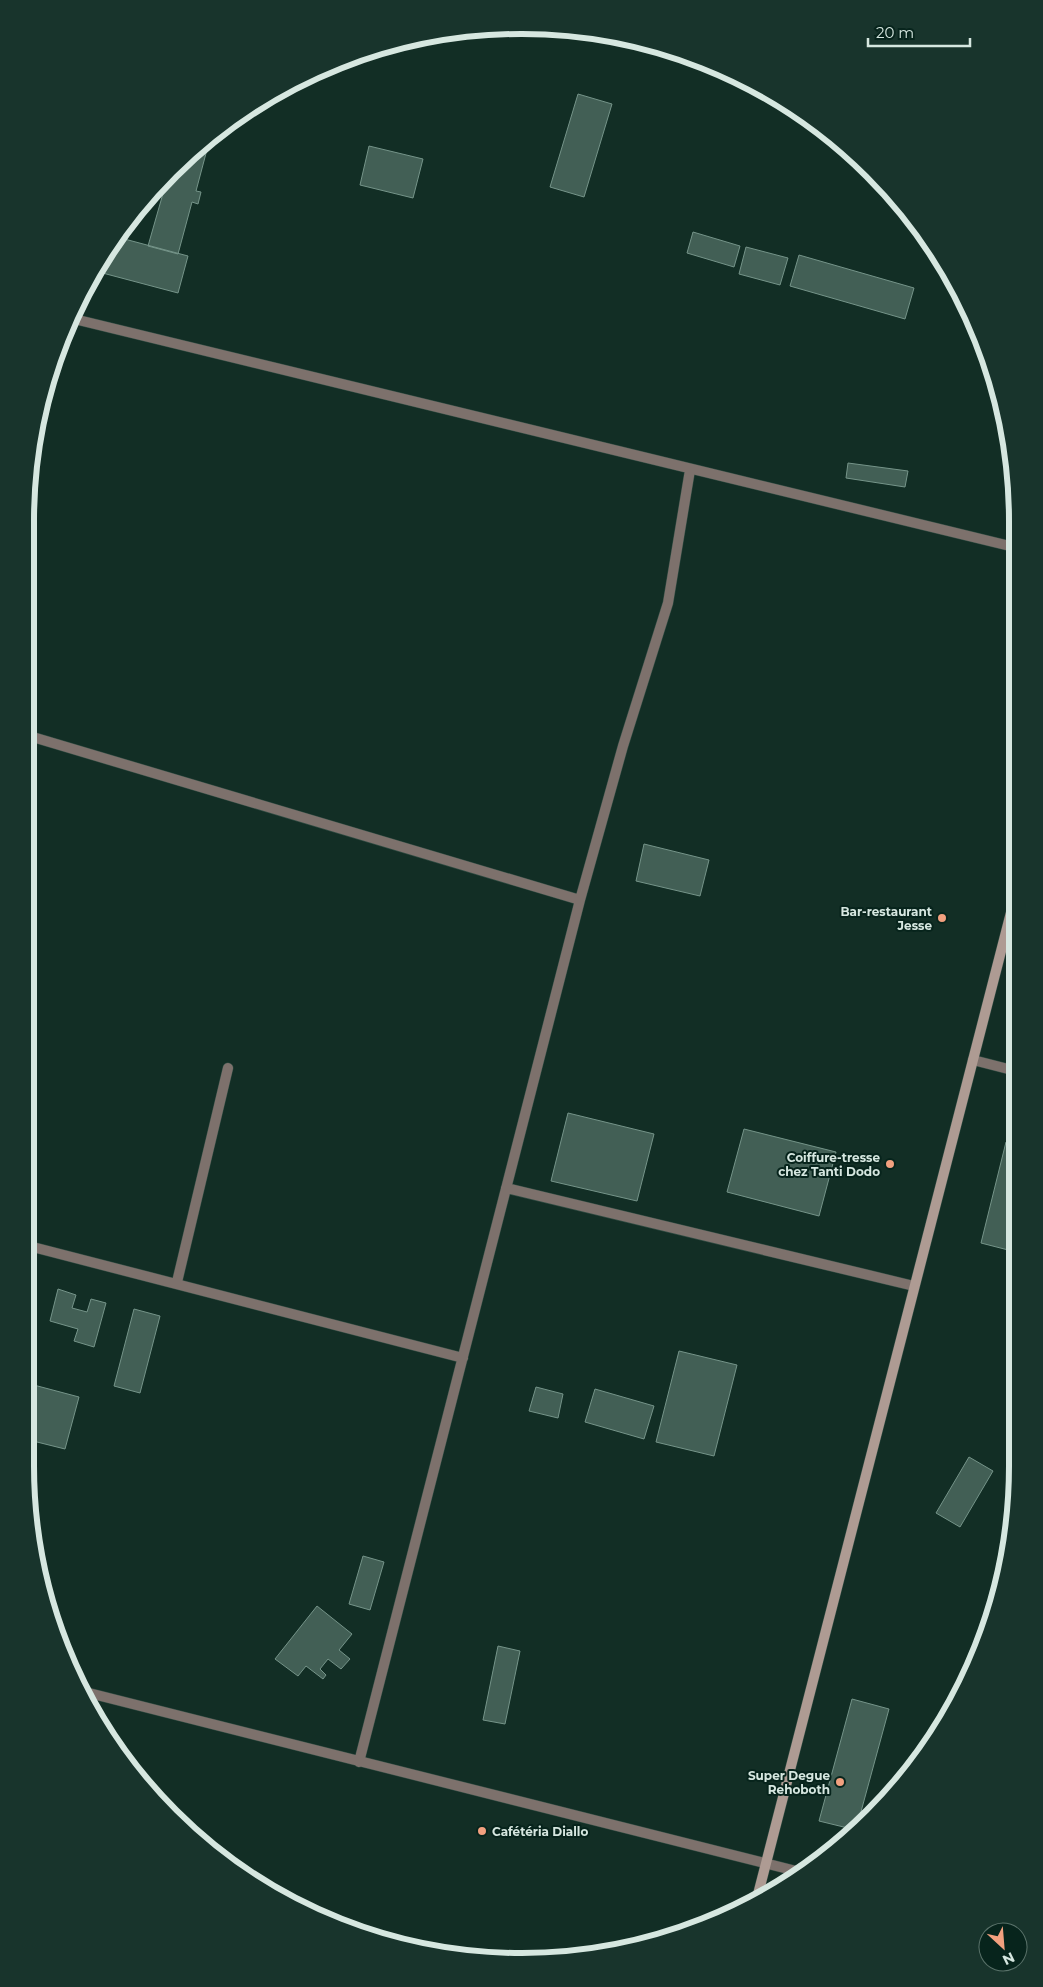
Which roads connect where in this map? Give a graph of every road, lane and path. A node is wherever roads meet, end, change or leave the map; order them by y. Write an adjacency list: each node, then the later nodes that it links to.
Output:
1 (78, 320): 2 (street)
2 (690, 470): 3 (street); 5 (street)
3 (1009, 546)
4 (34, 737): 5 (street)
5 (580, 900): 10 (street)
6 (1009, 920): 7 (street)
7 (973, 1060): 9 (street); 13 (street)
8 (228, 1068): 12 (street)
9 (1009, 1069)
10 (506, 1188): 13 (street); 14 (street)
11 (34, 1247): 12 (street)
12 (177, 1282): 14 (street)
13 (914, 1286): 17 (street)
14 (463, 1358): 16 (street)
15 (91, 1693): 16 (street)
16 (359, 1762): 17 (street)
17 (764, 1864): 18 (street); 19 (street)
18 (793, 1870)
19 (758, 1892)

